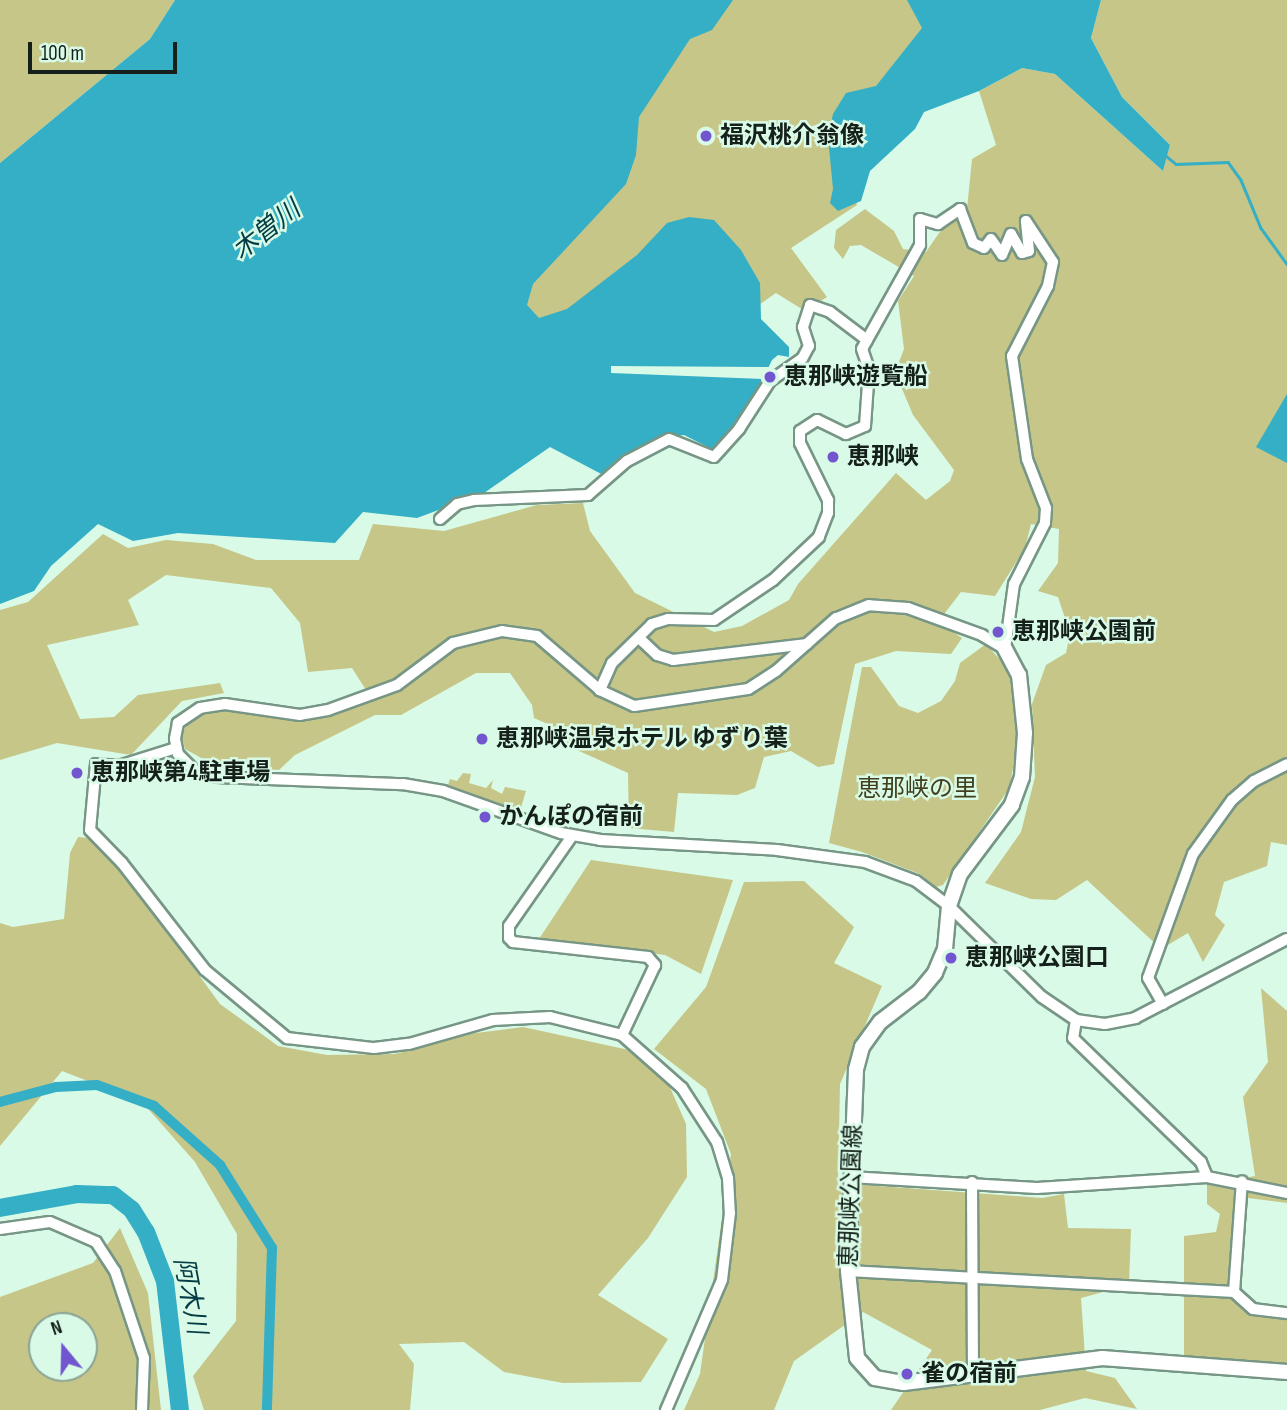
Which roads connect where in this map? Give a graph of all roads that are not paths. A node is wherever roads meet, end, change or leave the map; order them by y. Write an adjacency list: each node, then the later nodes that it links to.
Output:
1 (867, 340): 2 (street); 3 (street); 5 (street)
2 (440, 519)
3 (639, 638): 4 (street); 6 (street)
4 (807, 644): 5 (street); 6 (street)
5 (1005, 649): 10 (main road, 恵那峡公園線)
6 (600, 690): 7 (street)
7 (176, 748): 9 (street); 14 (street)
8 (1287, 764): 12 (street)
9 (572, 835): 10 (street); 14 (street)
10 (949, 906): 13 (street); 15 (main road, 恵那峡公園線)
11 (1287, 939): 12 (street)
12 (1163, 1004): 13 (street)
13 (1076, 1020): 16 (street)
14 (622, 1035): 28 (street)
15 (850, 1177): 18 (street); 21 (main road, 恵那峡公園線)
16 (1207, 1177): 17 (street); 18 (street)
17 (1242, 1181): 19 (street); 23 (street)
18 (972, 1182): 22 (street)
19 (1287, 1193)
20 (0, 1228): 27 (street)
21 (848, 1272): 22 (street); 26 (main road, 恵那峡公園線)
22 (973, 1278): 23 (street); 26 (street)
23 (1234, 1292): 24 (street)
24 (1287, 1313)
25 (1287, 1372): 26 (main road, 恵那峡公園線)
26 (973, 1377)
27 (142, 1410)
28 (666, 1410)

